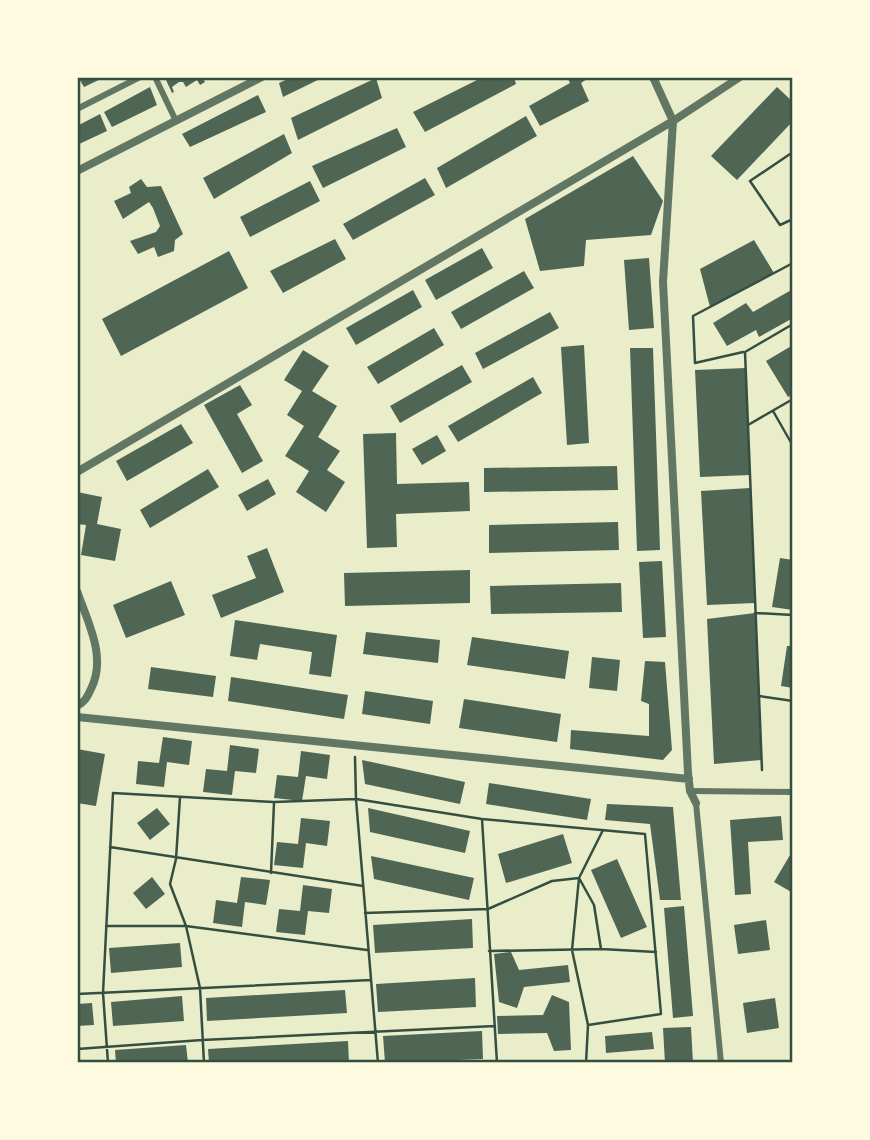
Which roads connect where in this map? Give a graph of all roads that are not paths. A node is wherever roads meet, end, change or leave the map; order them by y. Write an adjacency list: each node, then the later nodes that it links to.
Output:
1 (140, 77): 6 (street)
2 (155, 77): 7 (street)
3 (262, 77): 7 (street)
4 (653, 77): 8 (street)
5 (740, 77): 8 (street)
6 (77, 110)
7 (176, 121): 9 (street)
8 (673, 121): 10 (street); 14 (street)
9 (77, 172)
10 (77, 472)
11 (77, 592): 12 (street)
12 (77, 706)
13 (77, 717): 14 (street)
14 (688, 779): 15 (street)
15 (690, 791): 16 (street); 17 (street)
16 (793, 792)
17 (696, 803): 18 (street)
18 (721, 1063)

